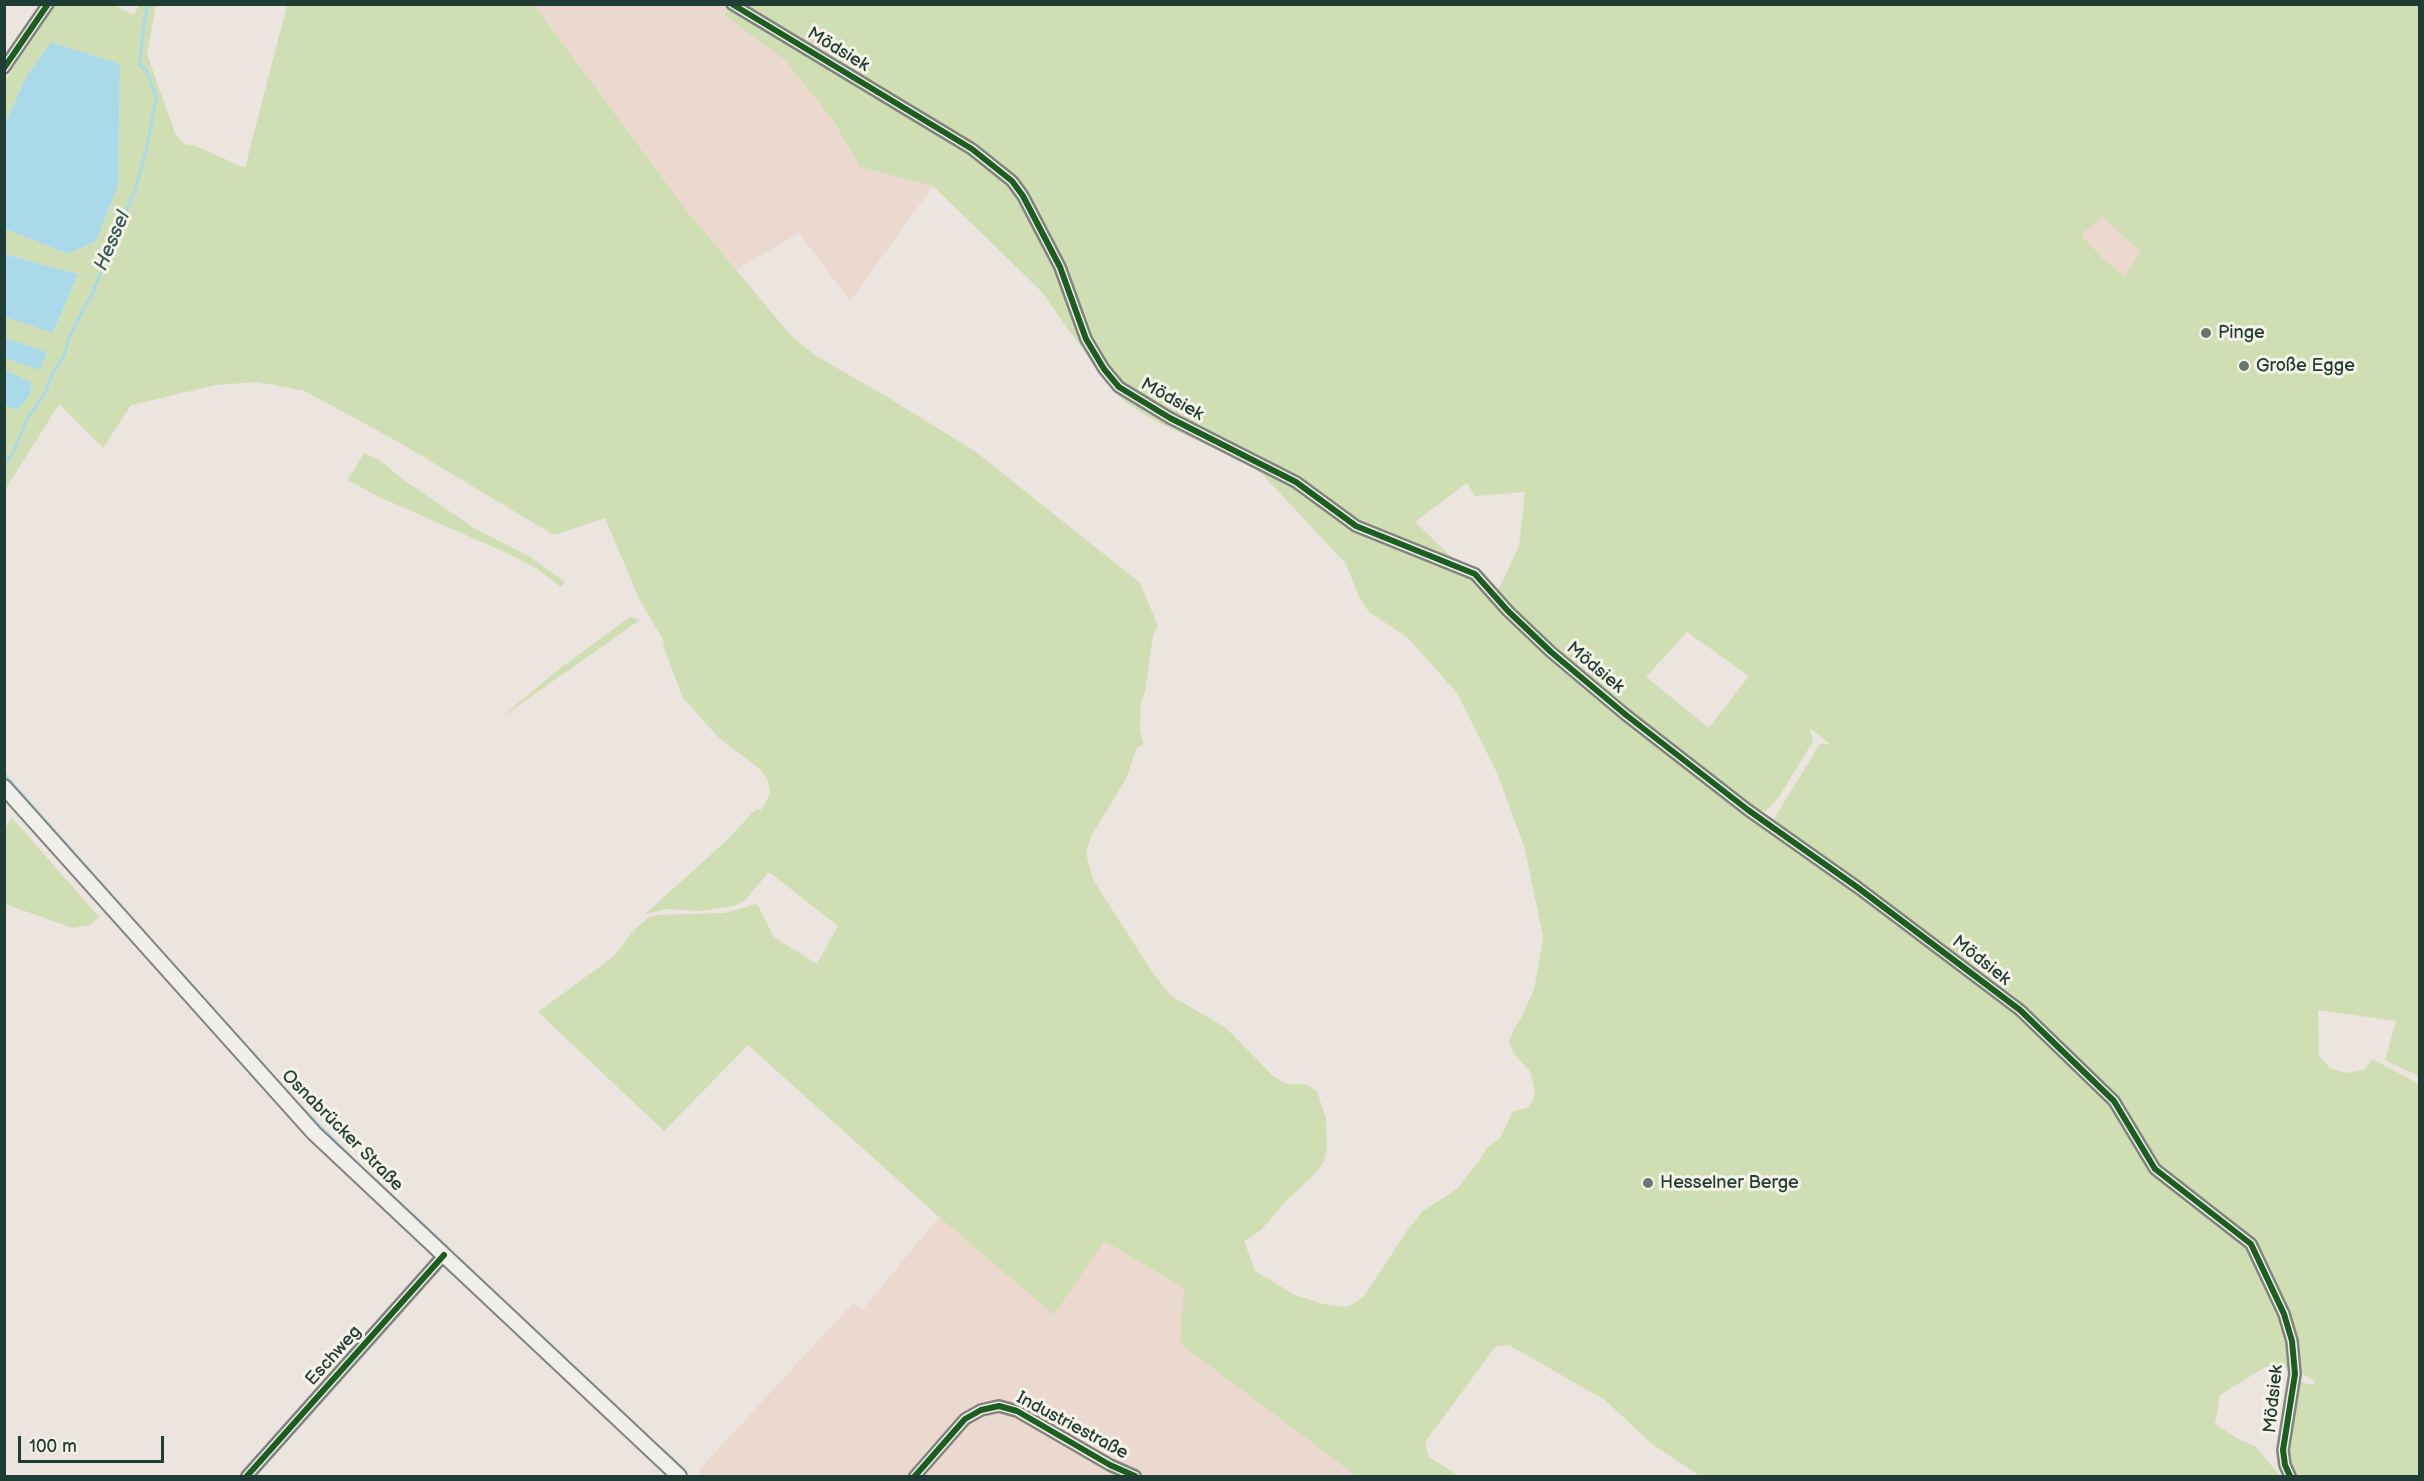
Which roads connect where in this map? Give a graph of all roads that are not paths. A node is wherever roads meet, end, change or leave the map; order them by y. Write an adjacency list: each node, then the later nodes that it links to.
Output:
1 (48, 4): 3 (street)
2 (732, 4): 10 (street, Mödsiek)
3 (4, 68)
4 (4, 787): 5 (main road, Osnabrücker Straße)
5 (444, 1255): 6 (street, Eschweg); 7 (main road, Osnabrücker Straße)
6 (247, 1476)
7 (679, 1476)
8 (915, 1476): 9 (street, Industriestraße)
9 (1135, 1476)
10 (2290, 1476)

